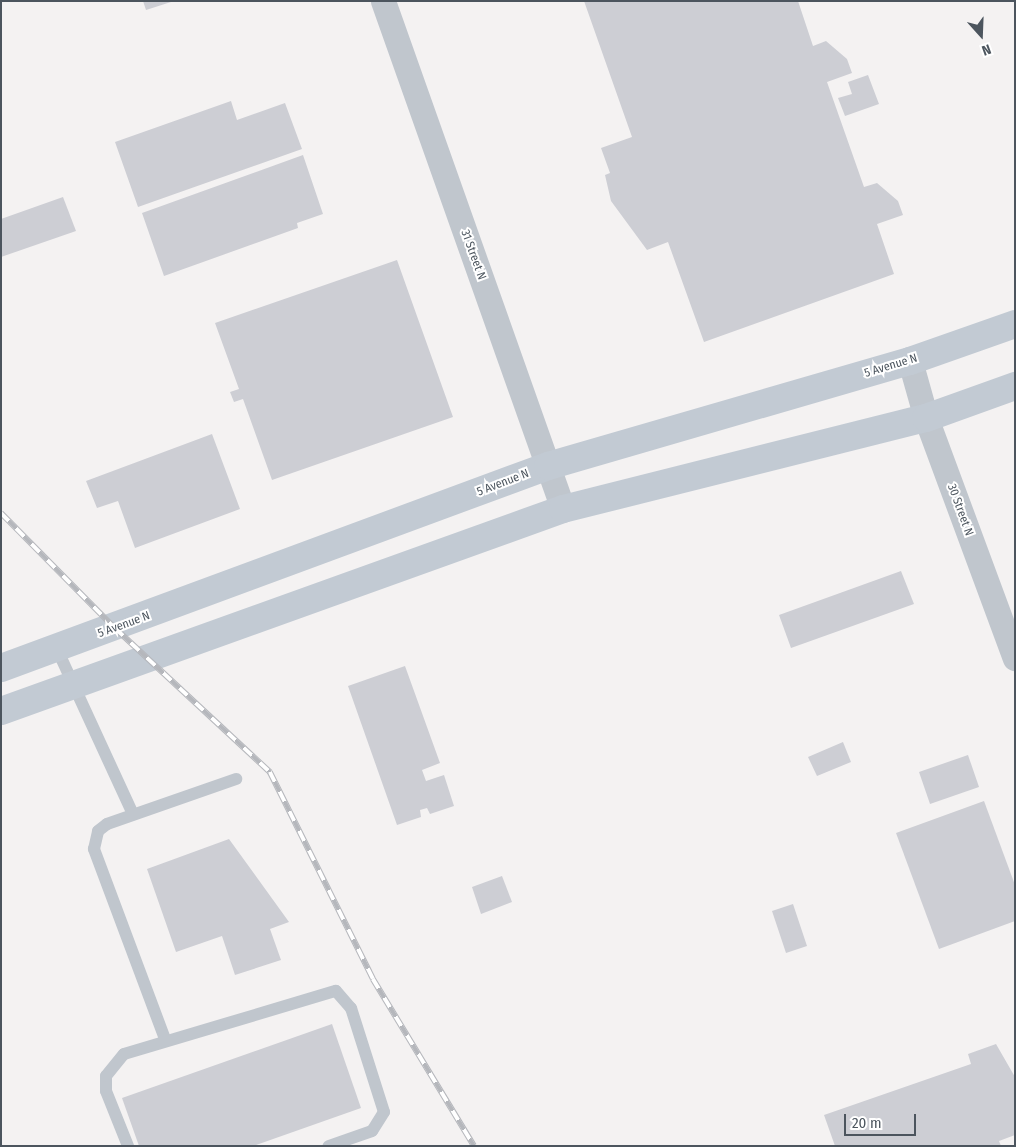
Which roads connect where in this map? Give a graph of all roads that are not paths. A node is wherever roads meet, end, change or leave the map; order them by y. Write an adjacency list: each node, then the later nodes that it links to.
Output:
1 (383, 1): 6 (street, 31 Street N)
2 (1015, 324): 3 (main road, 5 Avenue N)
3 (910, 361): 5 (street, 30 Street N); 6 (main road, 5 Avenue N)
4 (1015, 386): 5 (main road)
5 (926, 418): 7 (main road); 9 (street, 30 Street N)
6 (548, 466): 7 (street, 31 Street N); 8 (main road, 5 Avenue N)
7 (563, 509): 11 (main road)
8 (57, 649): 10 (main road, 5 Avenue N); 11 (lane)
9 (1015, 658)
10 (1, 668)
11 (74, 686): 12 (main road); 14 (lane)
12 (1, 711)
13 (236, 779): 14 (lane)
14 (133, 814): 15 (lane)
15 (165, 1039): 16 (lane); 17 (lane)
16 (128, 1146)
17 (329, 1146)

